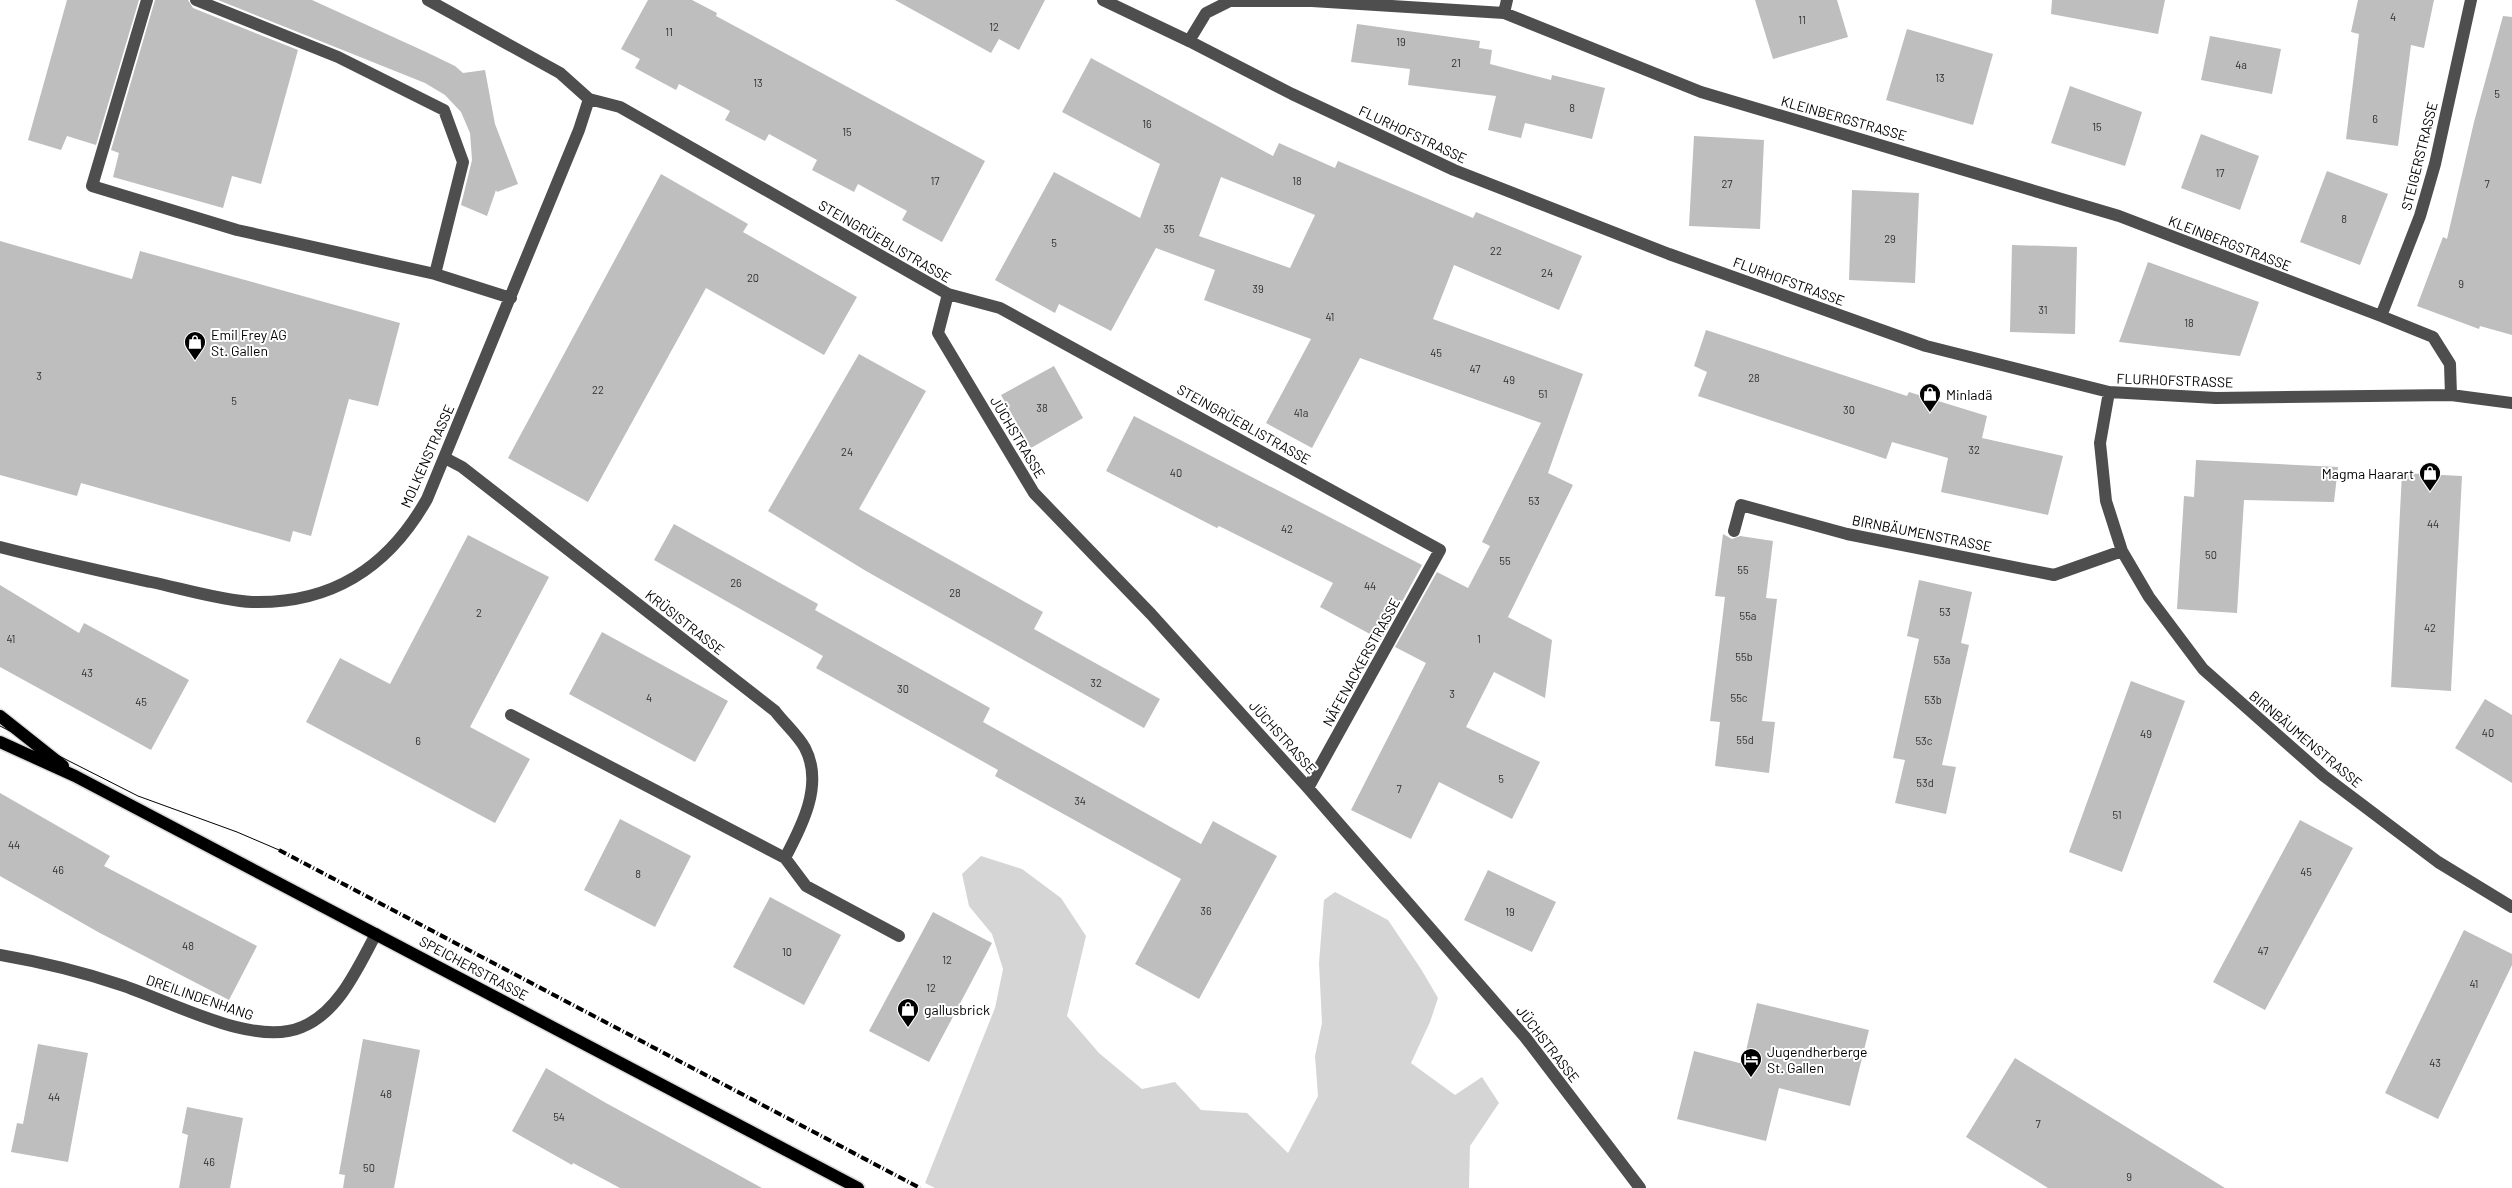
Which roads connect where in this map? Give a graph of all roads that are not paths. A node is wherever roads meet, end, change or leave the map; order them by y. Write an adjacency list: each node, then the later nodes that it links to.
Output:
1 (147, 0): 10 (street)
2 (196, 0): 10 (street)
3 (428, 0): 9 (street, STEINGRÜEBLISTRASSE)
4 (1103, 0): 8 (street, FLURHOFSTRASSE)
5 (1507, 0): 7 (street)
6 (2471, 0): 13 (street, STEIGERSTRASSE)
7 (1504, 13): 8 (street, KLEINBERGSTRASSE); 13 (street, KLEINBERGSTRASSE)
8 (1189, 41): 14 (street, FLURHOFSTRASSE)
9 (589, 99): 11 (street, STEINGRÜEBLISTRASSE); 12 (street, MOLKENSTRASSE)
10 (435, 274): 12 (street)
11 (948, 294): 20 (street, STEINGRÜEBLISTRASSE); 26 (street, JÜCHSTRASSE)
12 (511, 298): 17 (street, MOLKENSTRASSE)
13 (2381, 316): 15 (street, KLEINBERGSTRASSE)
14 (2109, 392): 15 (street, FLURHOFSTRASSE); 21 (street, BIRNBÄUMENSTRASSE)
15 (2451, 395): 16 (street, FLURHOFSTRASSE)
16 (2512, 403)
17 (445, 458): 19 (street, MOLKENSTRASSE); 27 (street, KRÜSISTRASSE)
18 (1734, 531): 21 (street, BIRNBÄUMENSTRASSE)
19 (0, 547)
20 (1440, 550): 26 (street, NÄFENACKERSTRASSE)
21 (2122, 551): 28 (street, BIRNBÄUMENSTRASSE)
22 (511, 715): 27 (street)
23 (0, 716): 25 (main road, SPEICHERSTRASSE)
24 (0, 742): 25 (main road, SPEICHERSTRASSE)
25 (75, 776): 29 (main road, SPEICHERSTRASSE)
26 (1308, 788): 33 (street, JÜCHSTRASSE)
27 (785, 858): 30 (street)
28 (2512, 907)
29 (376, 934): 31 (street, DREILINDENHANG); 32 (main road, SPEICHERSTRASSE)
30 (899, 936)
31 (0, 955)
32 (858, 1188)
33 (1640, 1188)

